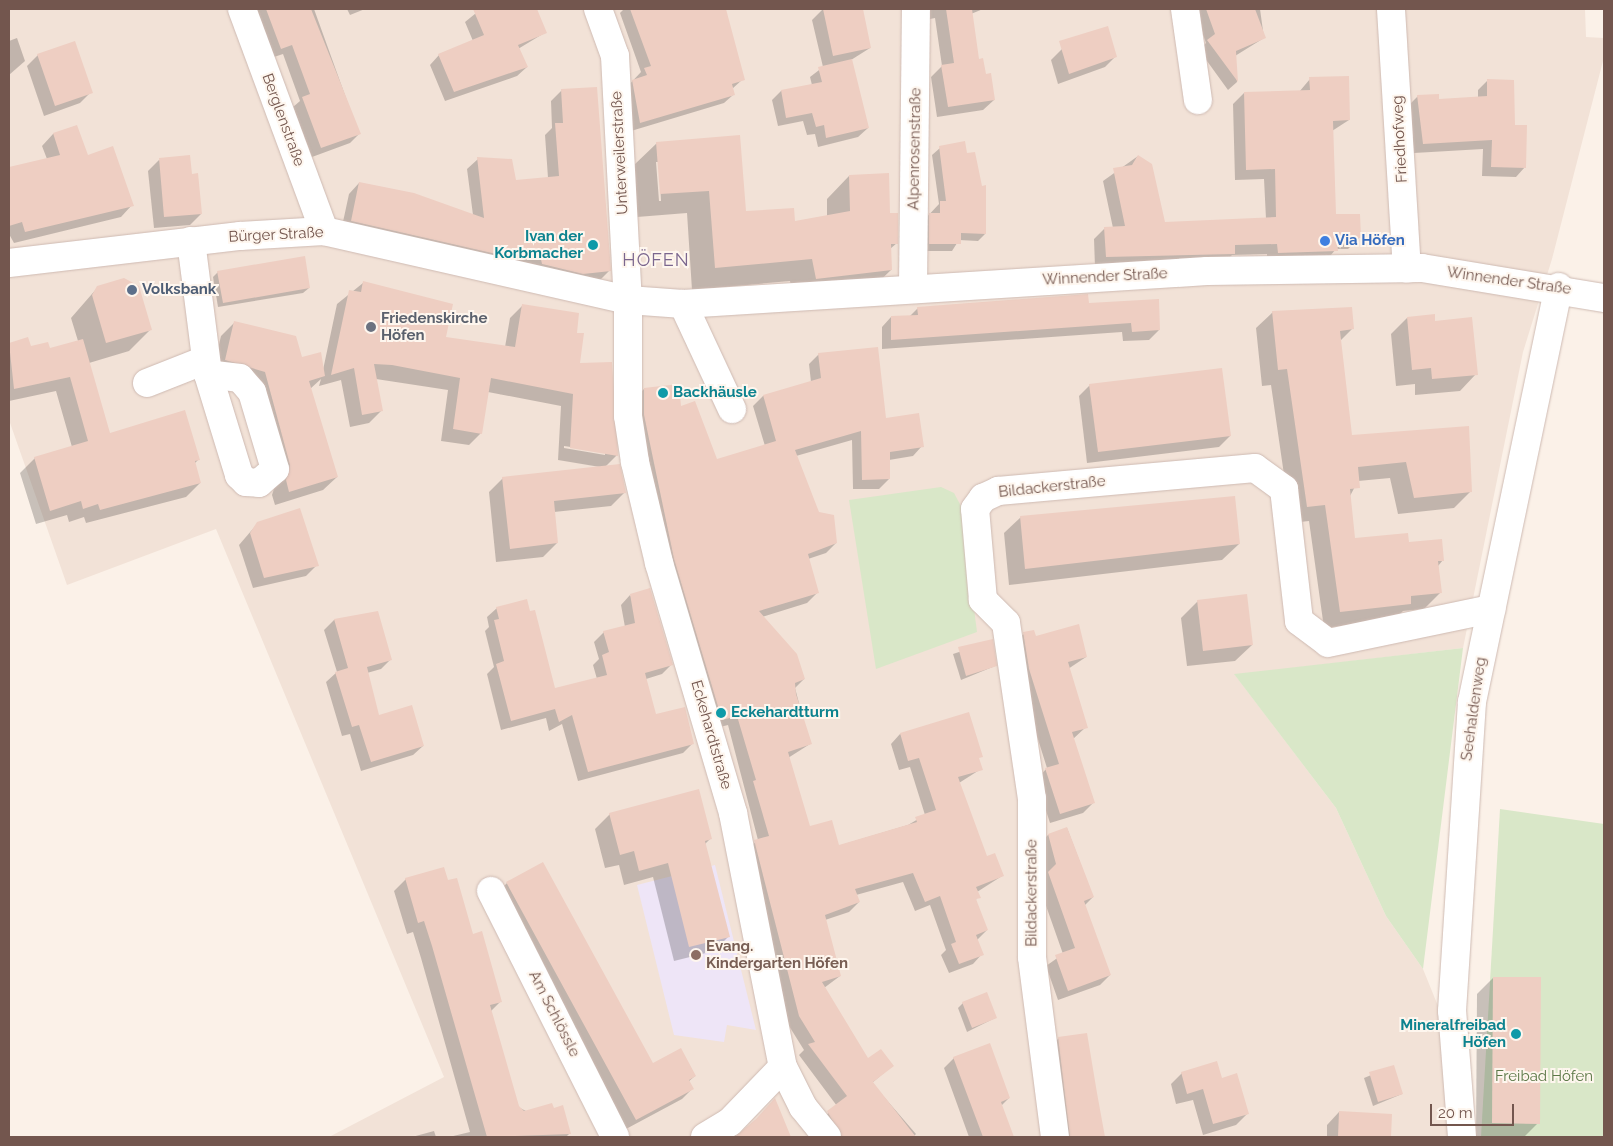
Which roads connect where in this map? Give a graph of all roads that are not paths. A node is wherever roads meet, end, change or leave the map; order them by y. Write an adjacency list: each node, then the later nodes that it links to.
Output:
1 (242, 9): 7 (street, Berglenstraße)
2 (598, 9): 13 (street, Unterweilerstraße)
3 (916, 9): 11 (street, Alpenrosenstraße)
4 (1185, 9): 6 (street)
5 (1391, 9): 10 (street, Friedhofweg)
6 (1198, 100)
7 (324, 231): 8 (street, Bürger Straße); 13 (street, Bürger Straße)
8 (191, 241): 9 (street, Bürger Straße); 15 (street)
9 (9, 263)
10 (1407, 269): 11 (street, Winnender Straße); 12 (street, Winnender Straße)
11 (913, 289): 14 (street, Winnender Straße)
12 (1581, 292): 17 (street, Seehaldenweg)
13 (628, 300): 14 (street, Winnender Straße); 19 (street, Eckehardtstraße)
14 (683, 304): 16 (street)
15 (147, 383)
16 (732, 409)
17 (1491, 609): 23 (street, Bildackerstraße); 24 (street, Seehaldenweg)
18 (491, 891): 20 (street, Am Schlössle)
19 (783, 1067): 21 (street); 22 (street, Eckehardtstraße)
20 (615, 1137)
21 (705, 1137)
22 (827, 1137)
23 (1055, 1137)
24 (1462, 1137)

